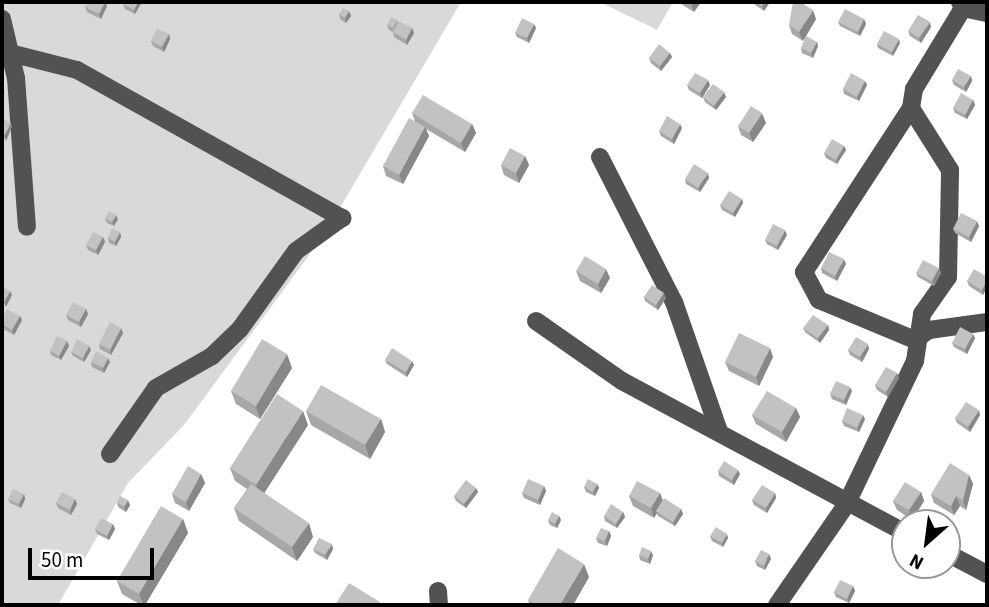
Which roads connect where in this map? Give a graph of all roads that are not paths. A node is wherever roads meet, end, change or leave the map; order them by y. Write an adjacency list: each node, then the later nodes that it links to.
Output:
1 (7, 2): 4 (street)
2 (961, 5): 3 (street); 7 (street)
3 (987, 13)
4 (2, 14)
5 (2, 19): 6 (street)
6 (6, 52): 9 (street); 14 (street)
7 (911, 108): 12 (street); 12 (street)
8 (600, 157): 13 (street)
9 (27, 227)
10 (536, 321): 13 (street)
11 (987, 322): 12 (street)
12 (915, 340): 15 (street)
13 (719, 430): 15 (street)
14 (110, 454)
15 (846, 505): 16 (street); 19 (street)
16 (891, 526)
17 (961, 561): 18 (street)
18 (987, 575)
19 (777, 605)

